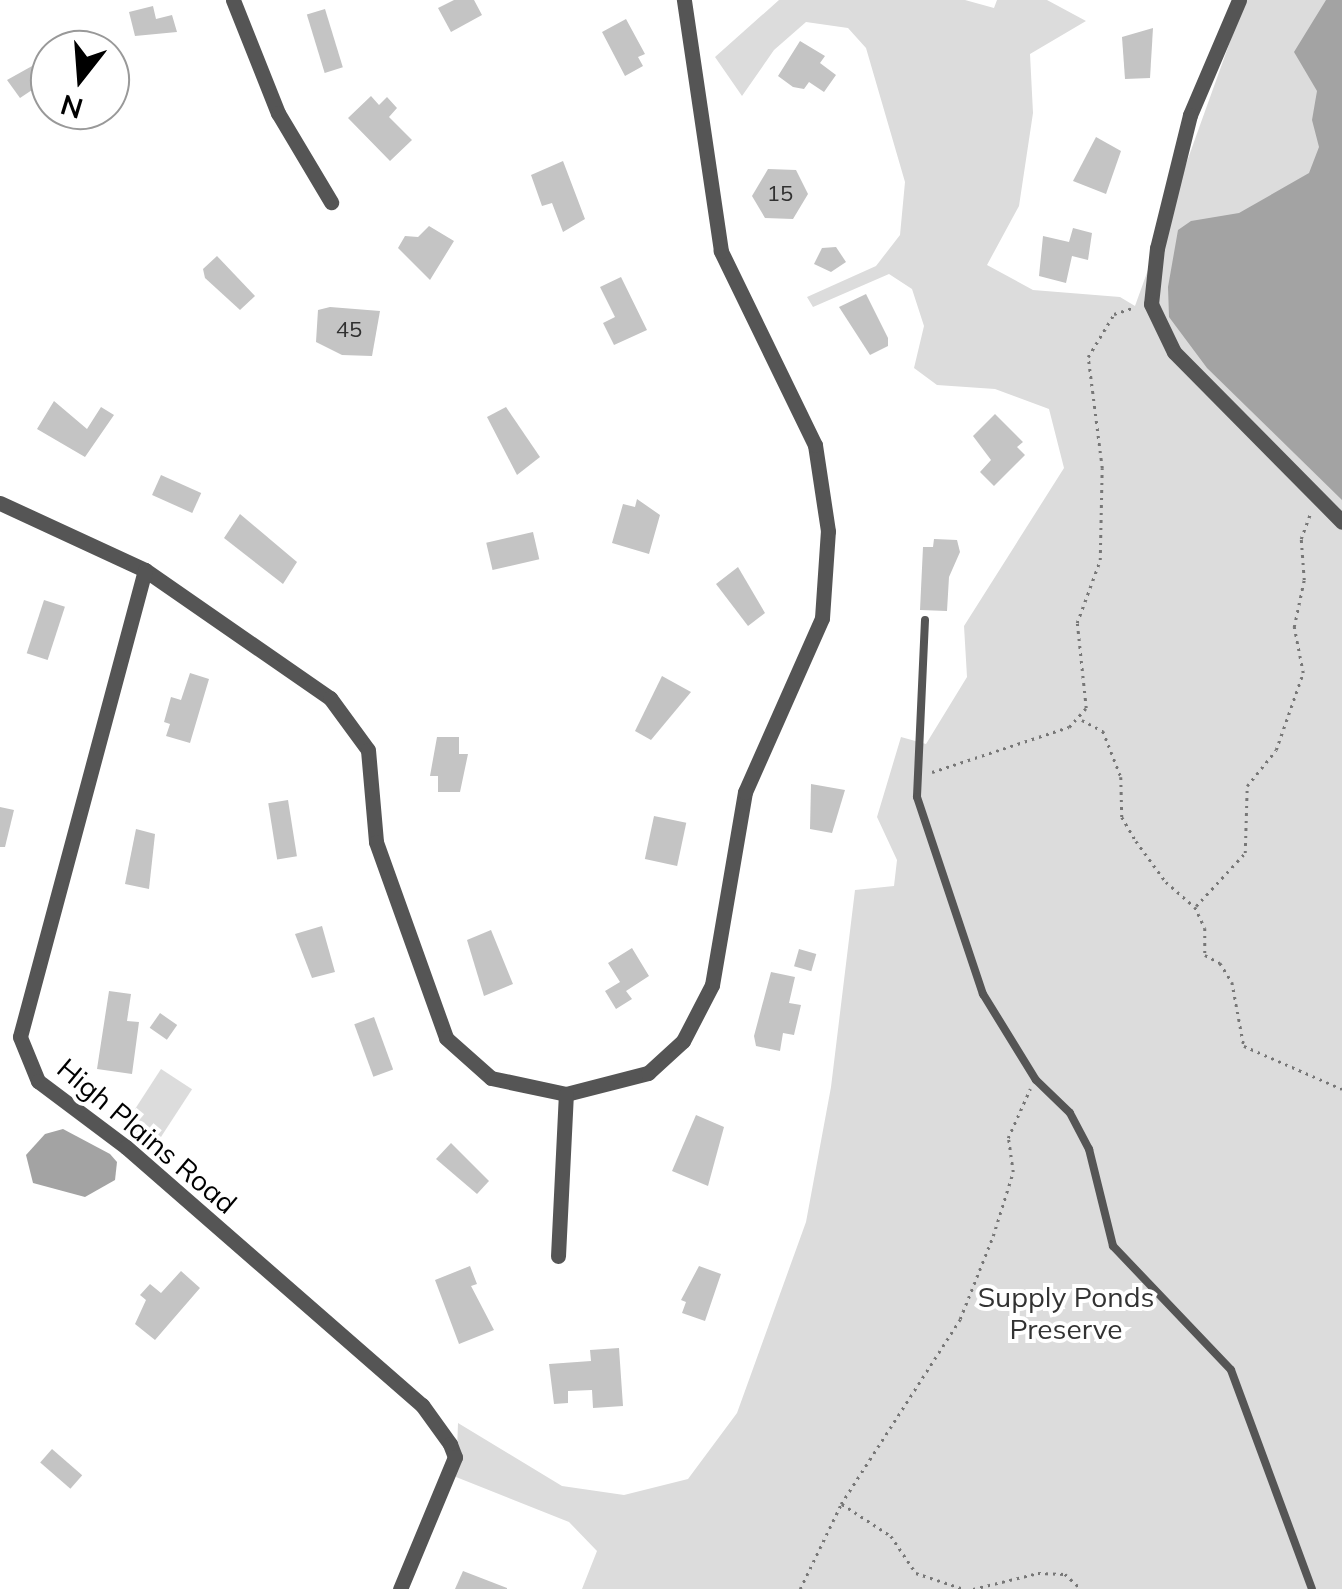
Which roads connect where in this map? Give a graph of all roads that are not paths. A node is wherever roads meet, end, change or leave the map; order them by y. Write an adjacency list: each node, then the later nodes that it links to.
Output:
1 (233, 0): 4 (street)
2 (684, 0): 9 (street)
3 (1240, 0): 6 (street)
4 (331, 202)
5 (0, 504): 7 (street)
6 (1342, 522)
7 (145, 570): 9 (street); 11 (street, High Plains Road)
8 (925, 620): 12 (lane)
9 (566, 1094): 10 (street)
10 (558, 1256)
11 (400, 1589)
12 (1312, 1589)

